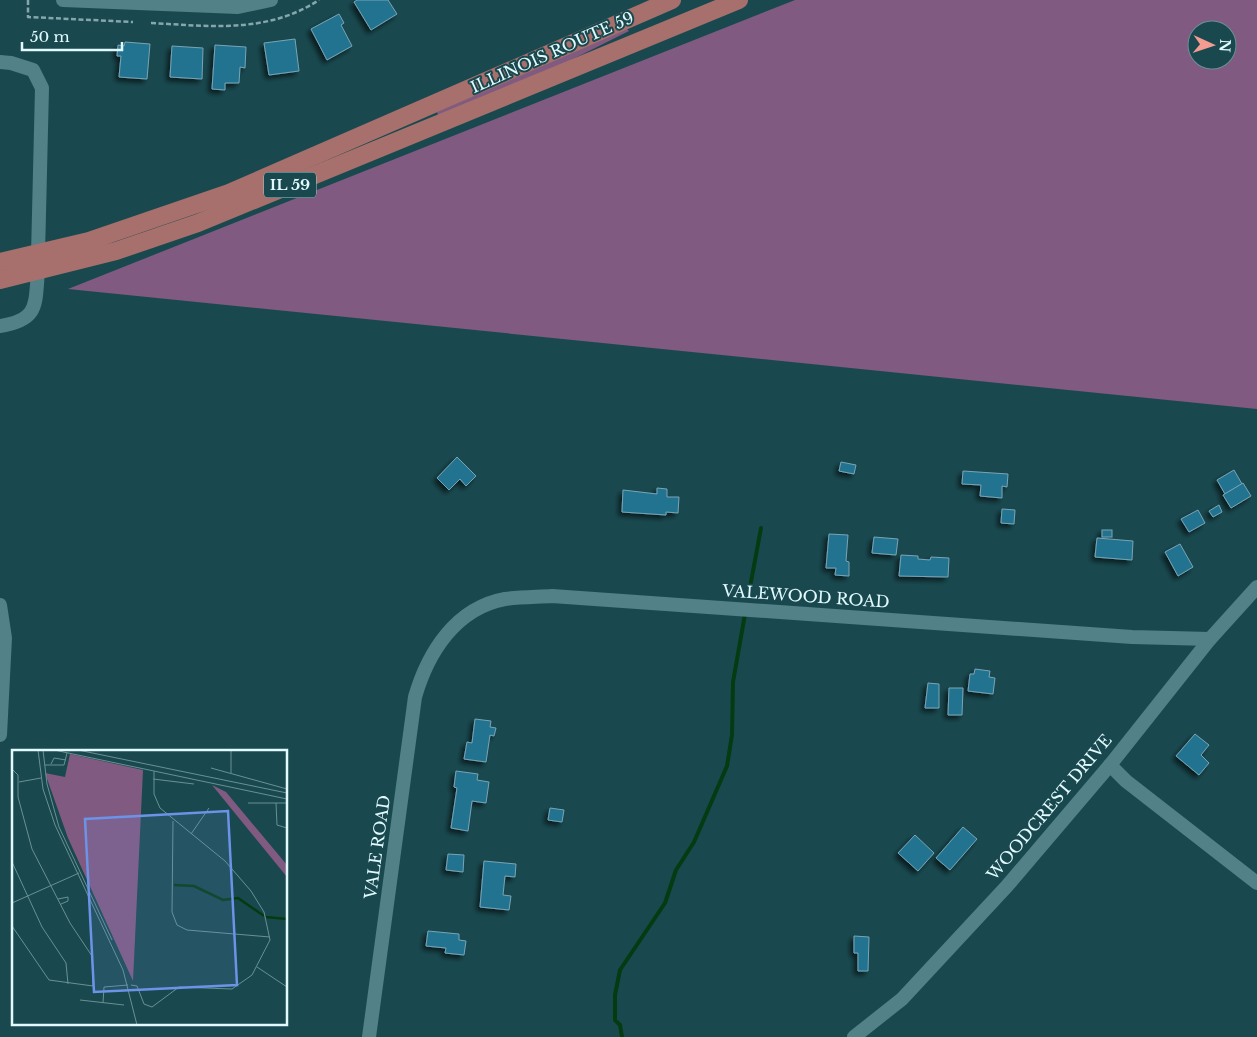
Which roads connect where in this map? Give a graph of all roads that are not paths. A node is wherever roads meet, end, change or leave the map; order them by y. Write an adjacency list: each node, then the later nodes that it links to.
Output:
1 (63, 0): 2 (street)
2 (271, 0)
3 (672, 0): 7 (main road, ILLINOIS ROUTE 59 / IL 59)
4 (739, 0): 7 (main road, ILLINOIS ROUTE 59 / IL 59)
5 (0, 62): 7 (street)
6 (0, 262): 7 (main road, IL 59)
7 (38, 263): 8 (main road, IL 59); 9 (street)
8 (0, 280)
9 (0, 326)
10 (1257, 587): 12 (street, WOODCREST DRIVE)
11 (0, 606): 14 (street)
12 (1210, 639): 13 (street, VALEWOOD ROAD); 15 (street, WOODCREST DRIVE)
13 (426, 663): 17 (street, VALE ROAD)
14 (0, 735)
15 (1110, 765): 16 (street); 18 (street, WOODCREST DRIVE)
16 (1257, 882)
17 (369, 1037)
18 (854, 1037)

